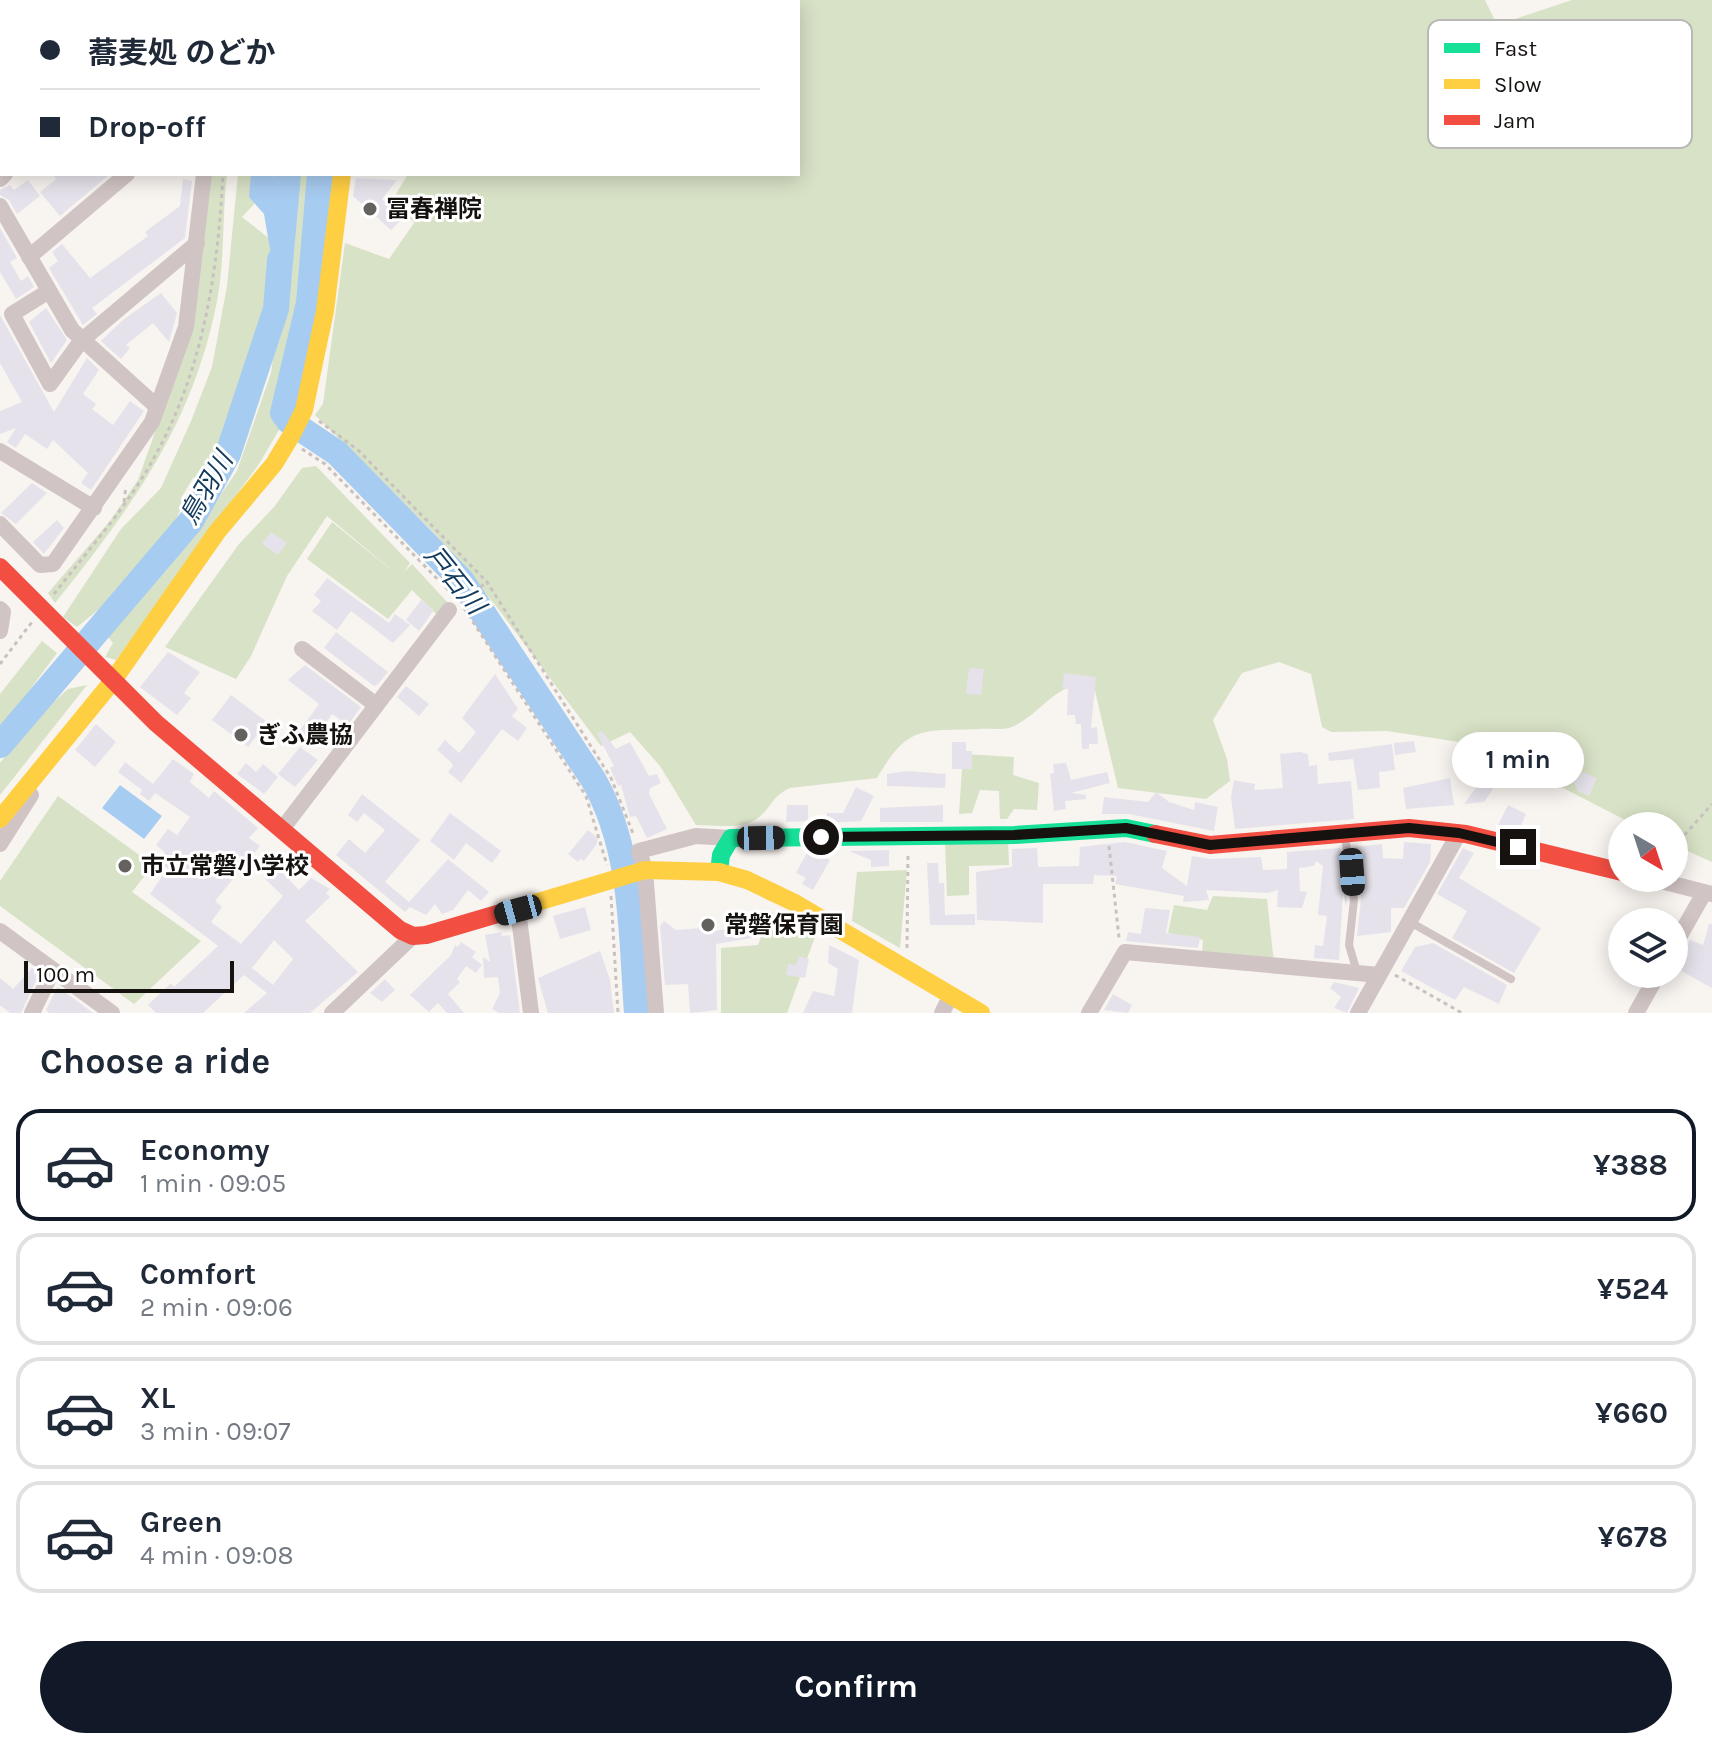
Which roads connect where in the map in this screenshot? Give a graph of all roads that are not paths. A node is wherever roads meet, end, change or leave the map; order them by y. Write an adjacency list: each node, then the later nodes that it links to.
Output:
1 (125, 176): 6 (street)
2 (204, 176): 5 (street)
3 (342, 176): 18 (street)
4 (0, 206): 6 (street)
5 (197, 243): 8 (street); 9 (street)
6 (29, 257): 7 (street)
7 (49, 291): 8 (street); 8 (street)
8 (81, 341): 9 (street)
9 (156, 406): 11 (street)
10 (0, 451): 11 (street)
11 (94, 508): 12 (street)
12 (0, 524)
13 (0, 567): 18 (street)
14 (455, 605): 19 (street)
15 (0, 609): 16 (street)
16 (0, 631)
17 (302, 649): 19 (street)
18 (109, 679): 20 (street); 22 (street)
19 (376, 705): 22 (street)
20 (75, 726): 21 (street); 26 (street)
21 (0, 819)
22 (283, 828): 36 (street)
23 (1344, 832): 24 (street); 25 (street); 39 (lane)
24 (1459, 833): 28 (street); 33 (street)
25 (731, 838): 27 (street); 29 (street)
26 (0, 844)
27 (641, 864): 29 (street); 32 (street); 47 (street)
28 (1608, 869)
29 (719, 872): 42 (street)
30 (1688, 889): 31 (street)
31 (1708, 894): 34 (street)
32 (518, 910): 36 (street); 46 (street)
33 (1409, 921): 38 (street); 40 (lane)
34 (1688, 925)
35 (0, 931): 37 (street)
36 (413, 936): 45 (street)
37 (53, 970): 43 (street); 44 (street)
38 (1381, 972): 39 (street); 51 (street)
39 (1357, 973): 50 (street)
40 (1511, 979)
41 (1650, 988): 52 (street)
42 (951, 995): 48 (street); 49 (street)
43 (32, 1013)
44 (112, 1013)
45 (332, 1013)
46 (531, 1013)
47 (656, 1013)
48 (942, 1013)
49 (981, 1013)
50 (1089, 1013)
51 (1358, 1013)
52 (1636, 1013)

